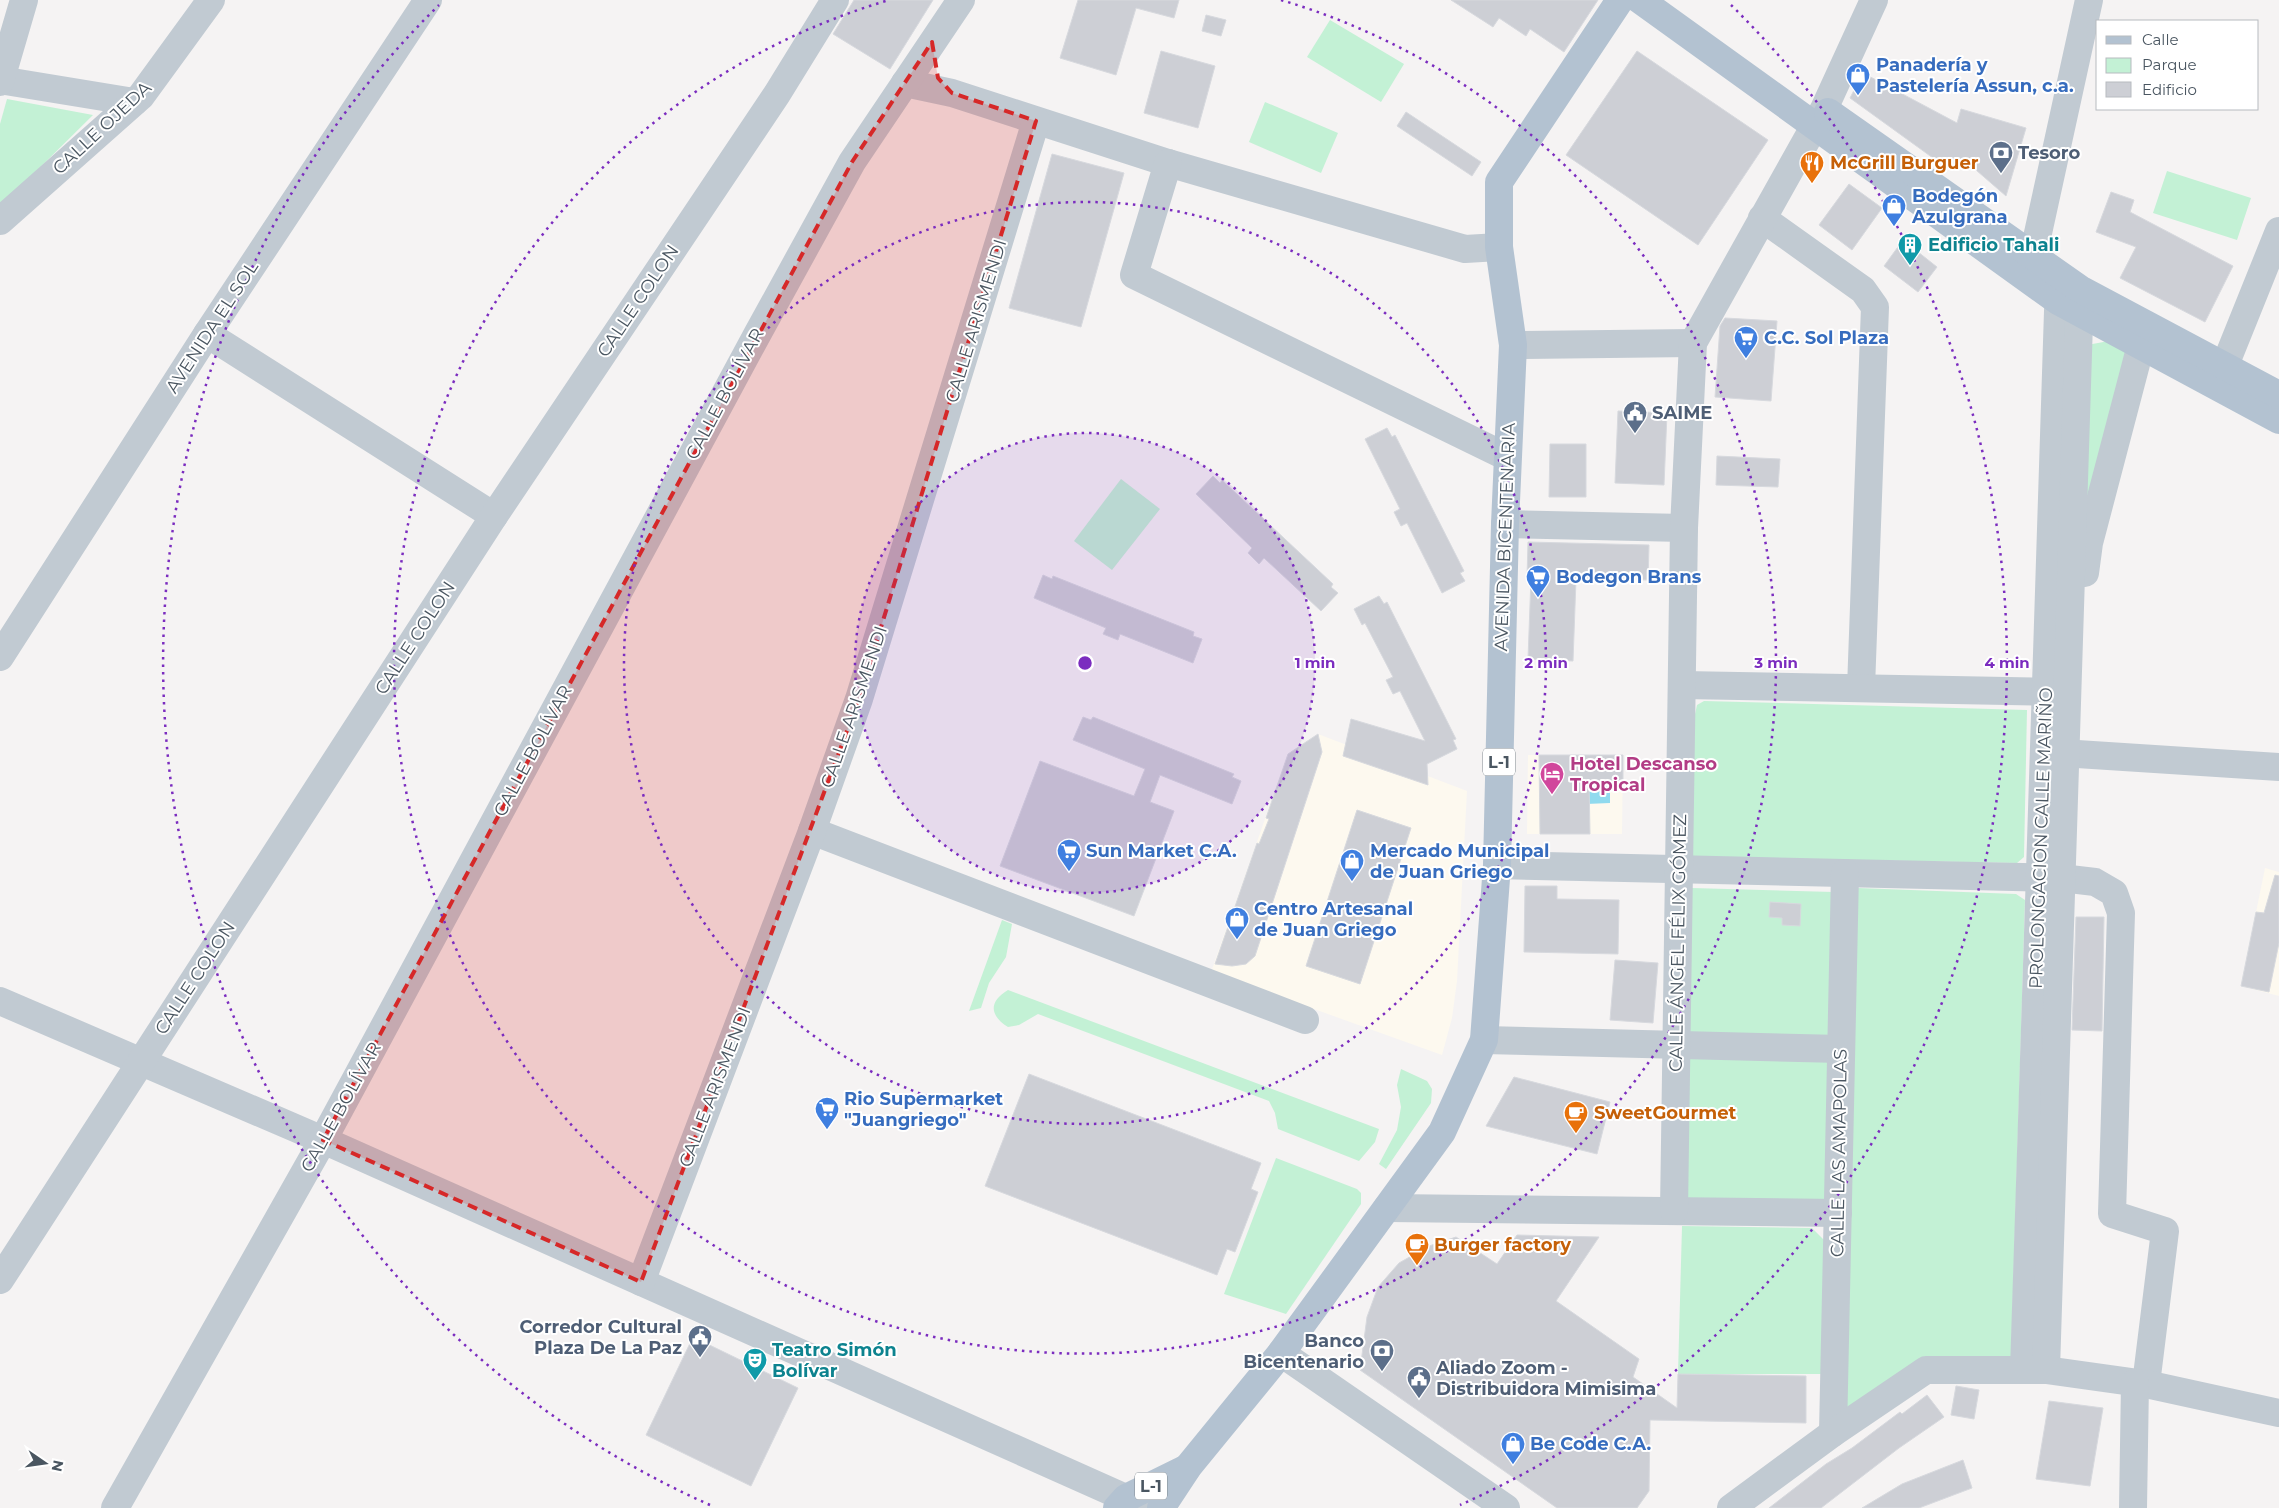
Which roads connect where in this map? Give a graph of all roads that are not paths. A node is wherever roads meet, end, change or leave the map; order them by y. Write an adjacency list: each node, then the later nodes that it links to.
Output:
1 (24, 0): 12 (street)
2 (212, 0): 15 (street, CALLE OJEDA)
3 (428, 0): 25 (street, AVENIDA EL SOL)
4 (835, 0): 33 (street, CALLE COLON)
5 (961, 0): 11 (street, CALLE BOLÍVAR)
6 (1620, 0): 22 (main road, AVENIDA BICENTENARIA / L-1)
7 (1640, 0): 16 (main road)
8 (1672, 0): 16 (main road)
9 (1874, 0): 16 (street, CALLE ÁNGEL FÉLIX GÓMEZ)
10 (2089, 0): 23 (street)
11 (932, 42): 13 (street, CALLE BOLÍVAR); 14 (street)
12 (0, 81): 15 (street)
13 (905, 83): 14 (street); 53 (street, CALLE BOLÍVAR)
14 (952, 94): 17 (street)
15 (134, 102): 20 (street, CALLE OJEDA)
16 (1819, 117): 19 (street, CALLE ÁNGEL FÉLIX GÓMEZ); 23 (main road); 24 (main road)
17 (1036, 121): 18 (street); 42 (street, CALLE ARISMENDI)
18 (1168, 164): 22 (street); 32 (street)
19 (1762, 218): 26 (street, CALLE ÁNGEL FÉLIX GÓMEZ); 38 (street)
20 (0, 222)
21 (2279, 231): 29 (street)
22 (1499, 247): 27 (main road, AVENIDA BICENTENARIA / L-1)
23 (2033, 256): 24 (main road)
24 (2069, 295): 28 (main road); 29 (main road); 39 (street, PROLONGACION CALLE MARIÑO)
25 (207, 334): 33 (street); 36 (street, AVENIDA EL SOL)
26 (1693, 343): 27 (street); 35 (street, CALLE ÁNGEL FÉLIX GÓMEZ)
27 (1513, 345): 32 (main road, AVENIDA BICENTENARIA / L-1)
28 (2141, 345): 29 (main road); 39 (street)
29 (2222, 376): 30 (main road); 31 (main road)
30 (2279, 395)
31 (2279, 420)
32 (1507, 457): 34 (main road, AVENIDA BICENTENARIA / L-1)
33 (494, 516): 52 (street, CALLE COLON)
34 (1505, 524): 35 (street); 43 (main road, AVENIDA BICENTENARIA / L-1)
35 (1684, 528): 37 (street, CALLE ÁNGEL FÉLIX GÓMEZ)
36 (0, 658)
37 (1683, 685): 38 (street); 44 (street, CALLE ÁNGEL FÉLIX GÓMEZ)
38 (1861, 688): 39 (street)
39 (2056, 692): 40 (street, PROLONGACION CALLE MARIÑO)
40 (2054, 753): 41 (street); 46 (street, PROLONGACION CALLE MARIÑO)
41 (2279, 767)
42 (812, 831): 48 (street); 58 (street, CALLE ARISMENDI)
43 (1497, 864): 44 (street); 49 (main road, AVENIDA BICENTENARIA / L-1)
44 (1680, 869): 45 (street); 50 (street, CALLE ÁNGEL FÉLIX GÓMEZ)
45 (1845, 873): 46 (street); 51 (street, CALLE LAS AMAPOLAS)
46 (2050, 878): 60 (street, PROLONGACION CALLE MARIÑO); 61 (street)
47 (0, 1001): 52 (street)
48 (1305, 1020)
49 (1484, 1040): 50 (street); 54 (main road, AVENIDA BICENTENARIA / L-1)
50 (1676, 1044): 51 (street); 55 (street, CALLE ÁNGEL FÉLIX GÓMEZ)
51 (1841, 1049): 56 (street, CALLE LAS AMAPOLAS)
52 (141, 1062): 53 (street); 57 (street, CALLE COLON)
53 (323, 1140): 58 (street); 66 (street, CALLE BOLÍVAR)
54 (1387, 1208): 55 (street); 59 (main road, AVENIDA BICENTENARIA / L-1)
55 (1674, 1211): 56 (street)
56 (1838, 1213): 63 (street, CALLE LAS AMAPOLAS)
57 (0, 1280)
58 (641, 1282): 65 (street)
59 (1281, 1353): 64 (main road, AVENIDA BICENTENARIA / L-1); 68 (street)
60 (2035, 1370): 61 (street); 63 (street)
61 (2141, 1383): 62 (street); 70 (street)
62 (2279, 1413)
63 (1833, 1433): 69 (street)
64 (1188, 1467): 65 (main road, AVENIDA BICENTENARIA / L-1); 67 (main road, AVENIDA BICENTENARIA / L-1)
65 (1130, 1505)
66 (115, 1508)
67 (1161, 1508)
68 (1506, 1508)
69 (1731, 1508)
70 (2133, 1508)

